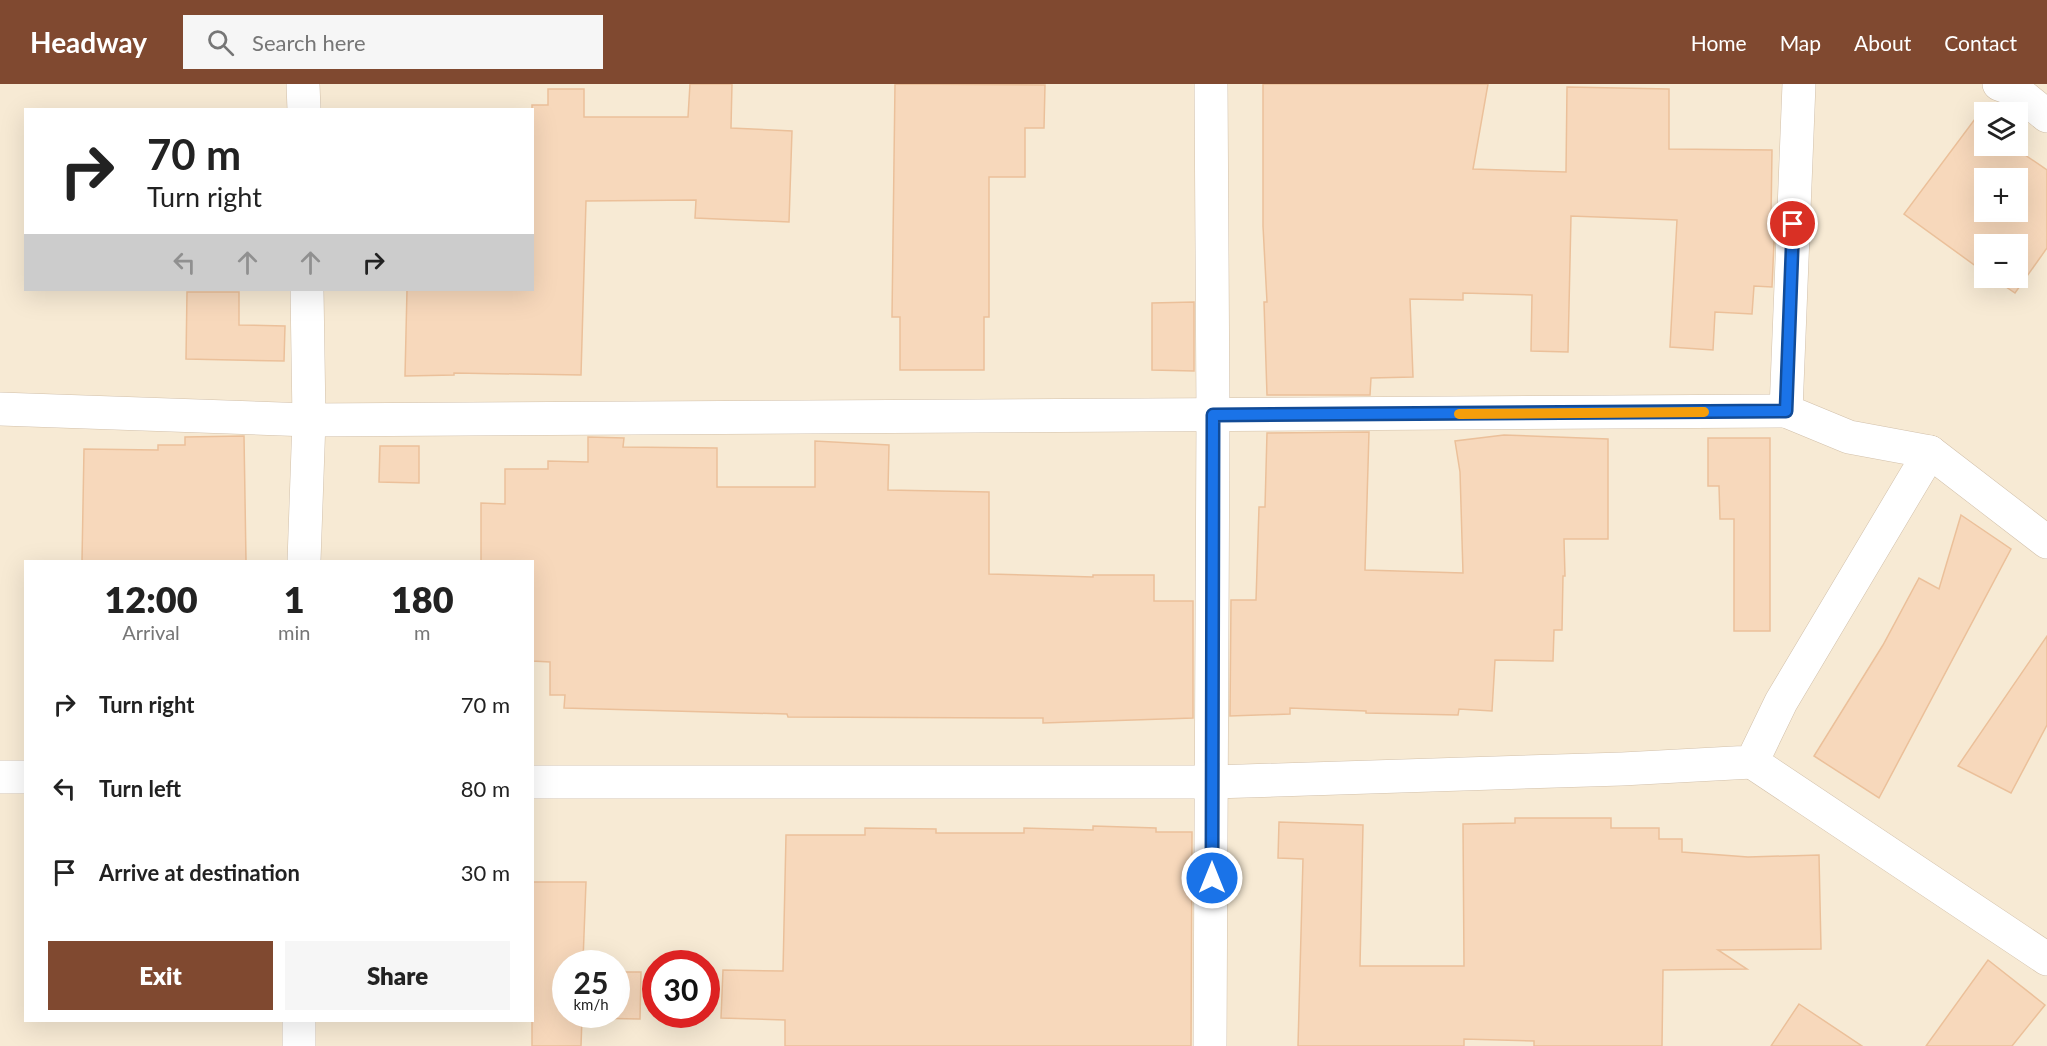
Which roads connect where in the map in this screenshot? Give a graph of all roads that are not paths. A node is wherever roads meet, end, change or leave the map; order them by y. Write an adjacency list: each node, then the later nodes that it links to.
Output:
1 (303, 84): 5 (street)
2 (1211, 84): 10 (street)
3 (1799, 84): 9 (street)
4 (1999, 84): 6 (street)
5 (304, 108)
6 (2047, 116)
7 (307, 291): 11 (street)
8 (0, 409): 11 (street)
9 (1786, 411): 10 (street); 12 (street)
10 (1213, 415): 11 (street); 19 (street)
11 (309, 420): 14 (street)
12 (1930, 452): 13 (street); 15 (street)
13 (2047, 542)
14 (304, 560)
15 (1752, 762): 19 (street); 20 (street)
16 (0, 777): 17 (street)
17 (24, 777)
18 (534, 782): 19 (street)
19 (1213, 782): 23 (street)
20 (2047, 959)
21 (299, 1022): 22 (street)
22 (299, 1046)
23 (1210, 1046)

